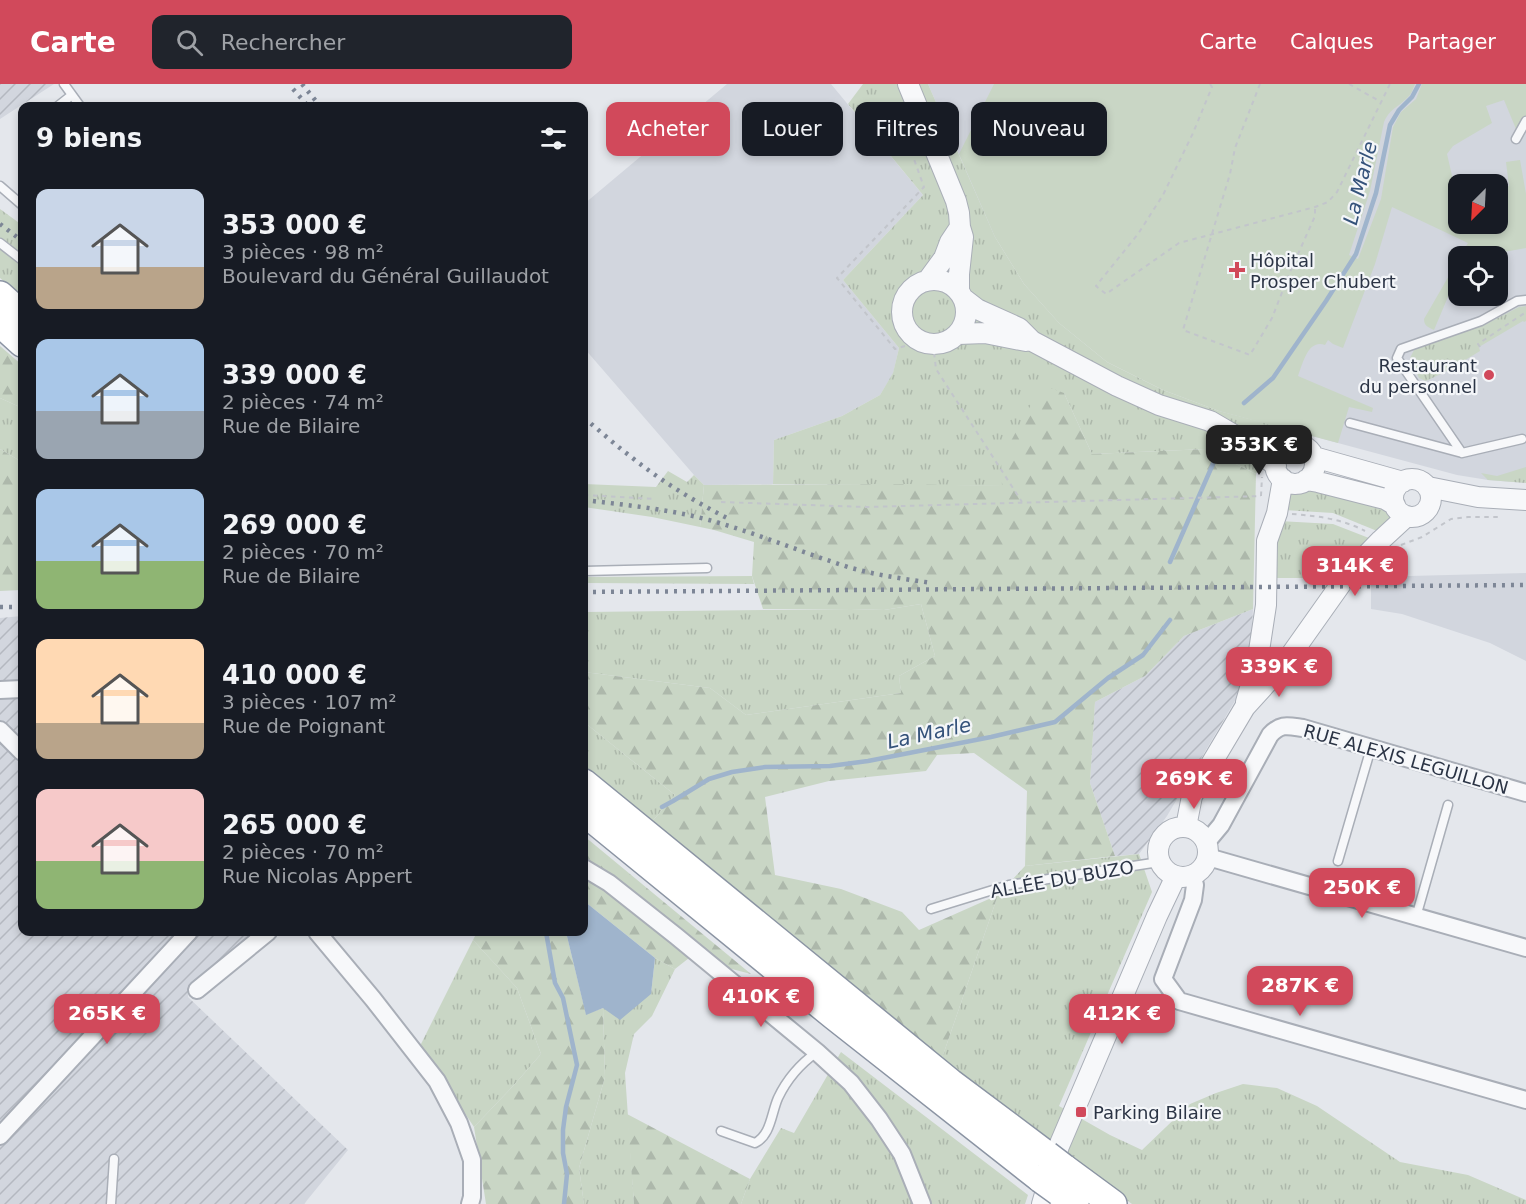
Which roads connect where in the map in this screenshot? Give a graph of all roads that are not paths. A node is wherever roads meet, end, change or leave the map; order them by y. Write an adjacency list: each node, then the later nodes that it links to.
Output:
1 (64, 84): 3 (lane)
2 (908, 84): 10 (street)
3 (72, 95): 4 (lane); 5 (lane)
4 (63, 102)
5 (77, 102)
6 (1526, 122): 7 (lane)
7 (1516, 139)
8 (0, 186): 9 (lane)
9 (18, 202)
10 (960, 227): 13 (street); 15 (street)
11 (0, 243): 12 (lane)
12 (18, 257)
13 (928, 280): 15 (street); 19 (street)
14 (0, 295): 17 (highway)
15 (962, 296): 19 (street); 21 (street)
16 (1526, 300): 26 (lane)
17 (18, 311)
18 (0, 323): 20 (highway)
19 (958, 333): 21 (street)
20 (18, 339)
21 (1032, 341): 22 (street)
22 (1210, 421): 25 (street); 28 (street)
23 (1350, 423): 26 (lane)
24 (1522, 439): 26 (lane)
25 (1286, 446): 27 (street); 28 (street)
26 (1462, 453)
27 (1314, 458): 29 (street); 30 (street)
28 (1273, 471): 29 (street); 38 (street)
29 (1306, 480): 33 (street)
30 (1403, 482): 31 (street); 33 (street)
31 (1430, 495): 32 (street); 33 (street)
32 (1526, 500)
33 (1401, 511): 38 (street)
34 (707, 568): 35 (lane)
35 (588, 571)
36 (18, 689): 37 (street)
37 (0, 690)
38 (1245, 707): 46 (street)
39 (0, 730): 40 (street)
40 (18, 748)
41 (1371, 748): 43 (street, RUE ALEXIS LEGUILLON); 47 (street, RUE ALEXIS LEGUILLON); 49 (lane)
42 (588, 786): 64 (highway)
43 (1526, 793)
44 (1448, 806): 53 (lane)
45 (588, 815): 64 (highway)
46 (1186, 827): 47 (street); 48 (street)
47 (1207, 850): 51 (street); 53 (street)
48 (1160, 861): 51 (street); 52 (lane, ALLÉE DU BUZO)
49 (1338, 861)
50 (588, 870): 59 (street)
51 (1184, 876): 60 (street); 64 (street)
52 (931, 909)
53 (1416, 917): 57 (street)
54 (185, 936): 62 (street)
55 (263, 936): 58 (street)
56 (319, 936): 66 (street)
57 (1526, 948)
58 (197, 990)
59 (817, 1052): 61 (lane); 67 (street)
60 (1526, 1100)
61 (721, 1131)
62 (0, 1136)
63 (114, 1159): 65 (lane)
64 (1055, 1184): 68 (highway)
65 (111, 1204)
66 (470, 1204)
67 (922, 1204)
68 (1113, 1204)

